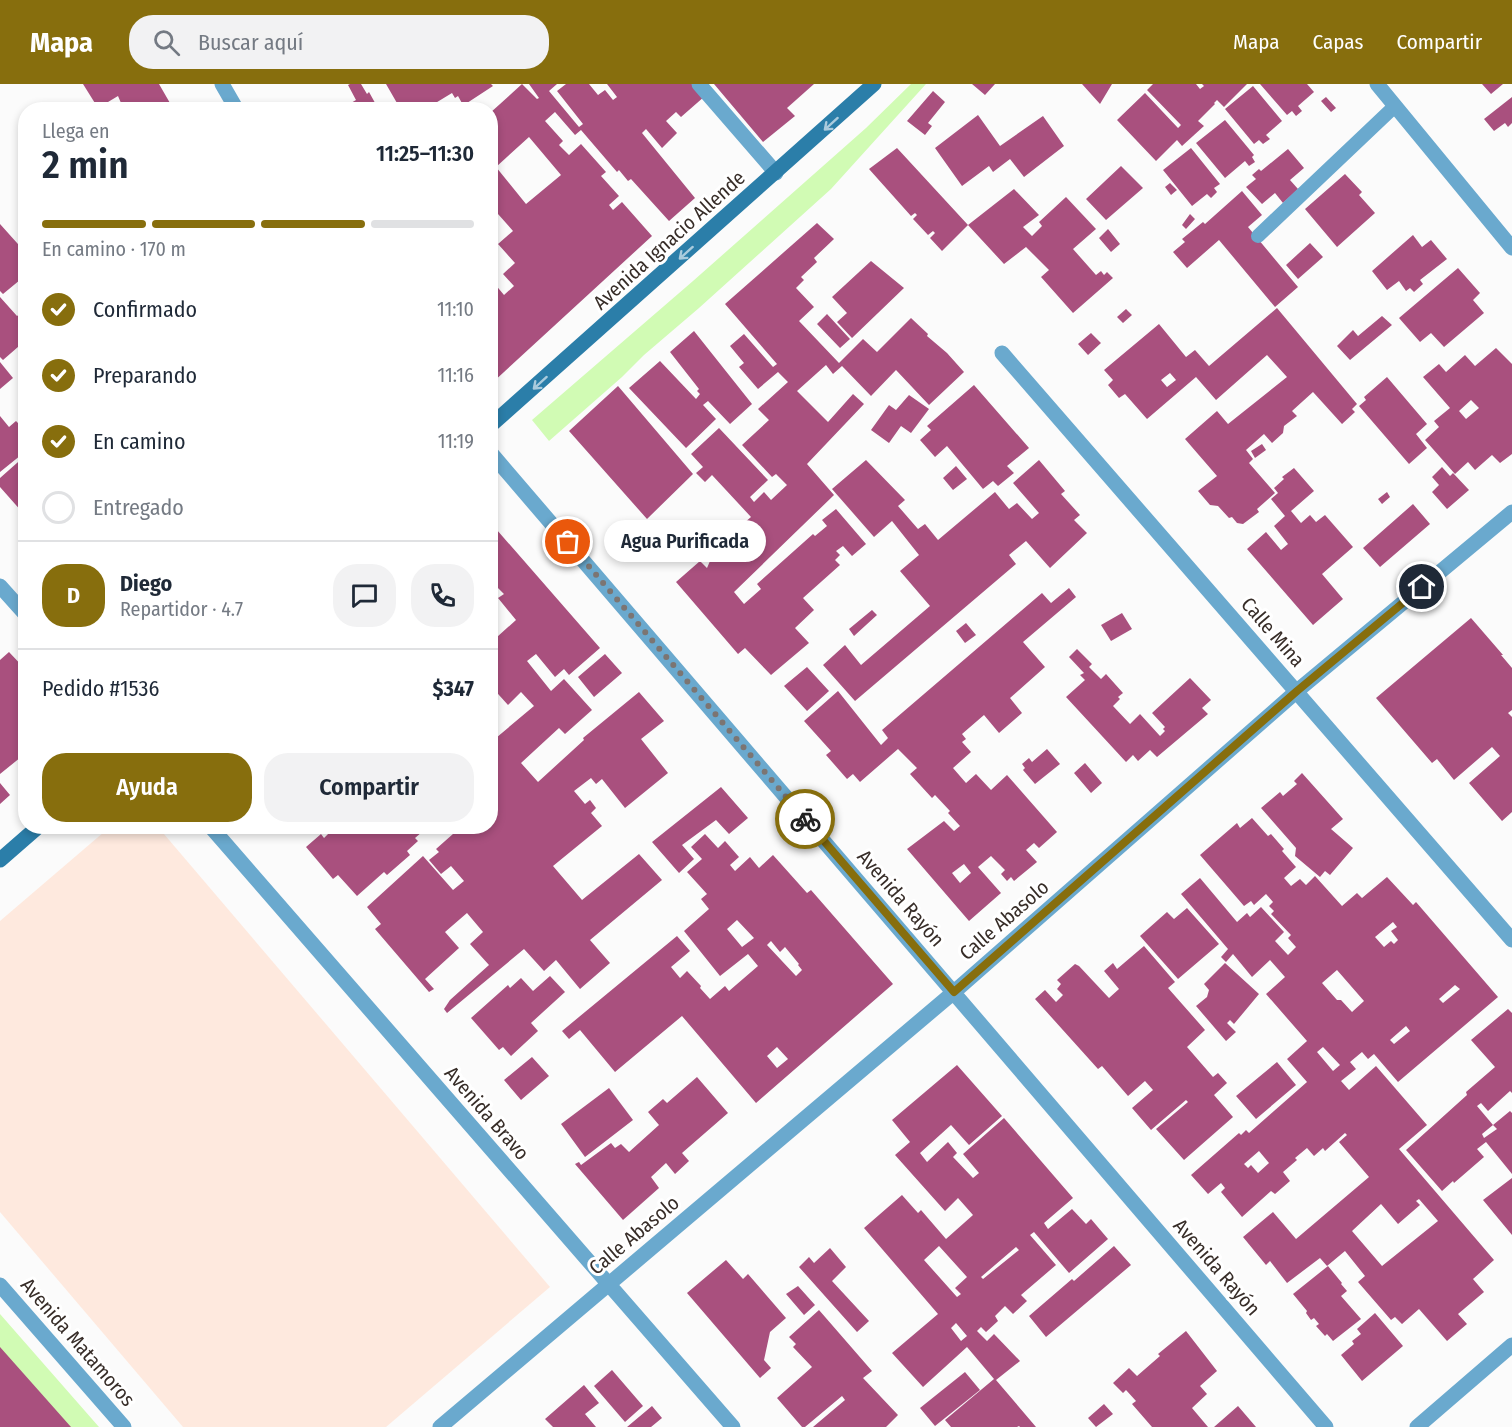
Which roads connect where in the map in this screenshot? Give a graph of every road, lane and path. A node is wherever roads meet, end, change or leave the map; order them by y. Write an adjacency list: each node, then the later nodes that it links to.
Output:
1 (222, 84): 5 (street)
2 (699, 84): 7 (street)
3 (874, 84): 7 (main road, Avenida Ignacio Allende, one-way to 7)
4 (1377, 84): 6 (street)
5 (232, 102)
6 (1395, 106): 8 (lane); 9 (street)
7 (777, 173): 11 (main road, Avenida Ignacio Allende, one-way to 11)
8 (1258, 236)
9 (1512, 248)
10 (1002, 353): 16 (street, Calle Mina)
11 (498, 419)
12 (498, 461): 21 (street, Avenida Rayón)
13 (1512, 512): 16 (street, Calle Abasolo)
14 (0, 586): 15 (street)
15 (18, 606)
16 (1297, 691): 20 (street, Calle Mina); 21 (street, Calle Abasolo)
17 (30, 834): 19 (main road)
18 (217, 834): 22 (street, Avenida Bravo)
19 (0, 860)
20 (1512, 940)
21 (954, 992): 22 (street, Calle Abasolo); 28 (street, Avenida Rayón)
22 (609, 1284): 26 (street, Calle Abasolo); 27 (street, Avenida Bravo)
23 (0, 1285): 25 (street, Avenida Matamoros)
24 (1512, 1346): 29 (street)
25 (124, 1427)
26 (440, 1427)
27 (733, 1427)
28 (1326, 1427)
29 (1417, 1427)

